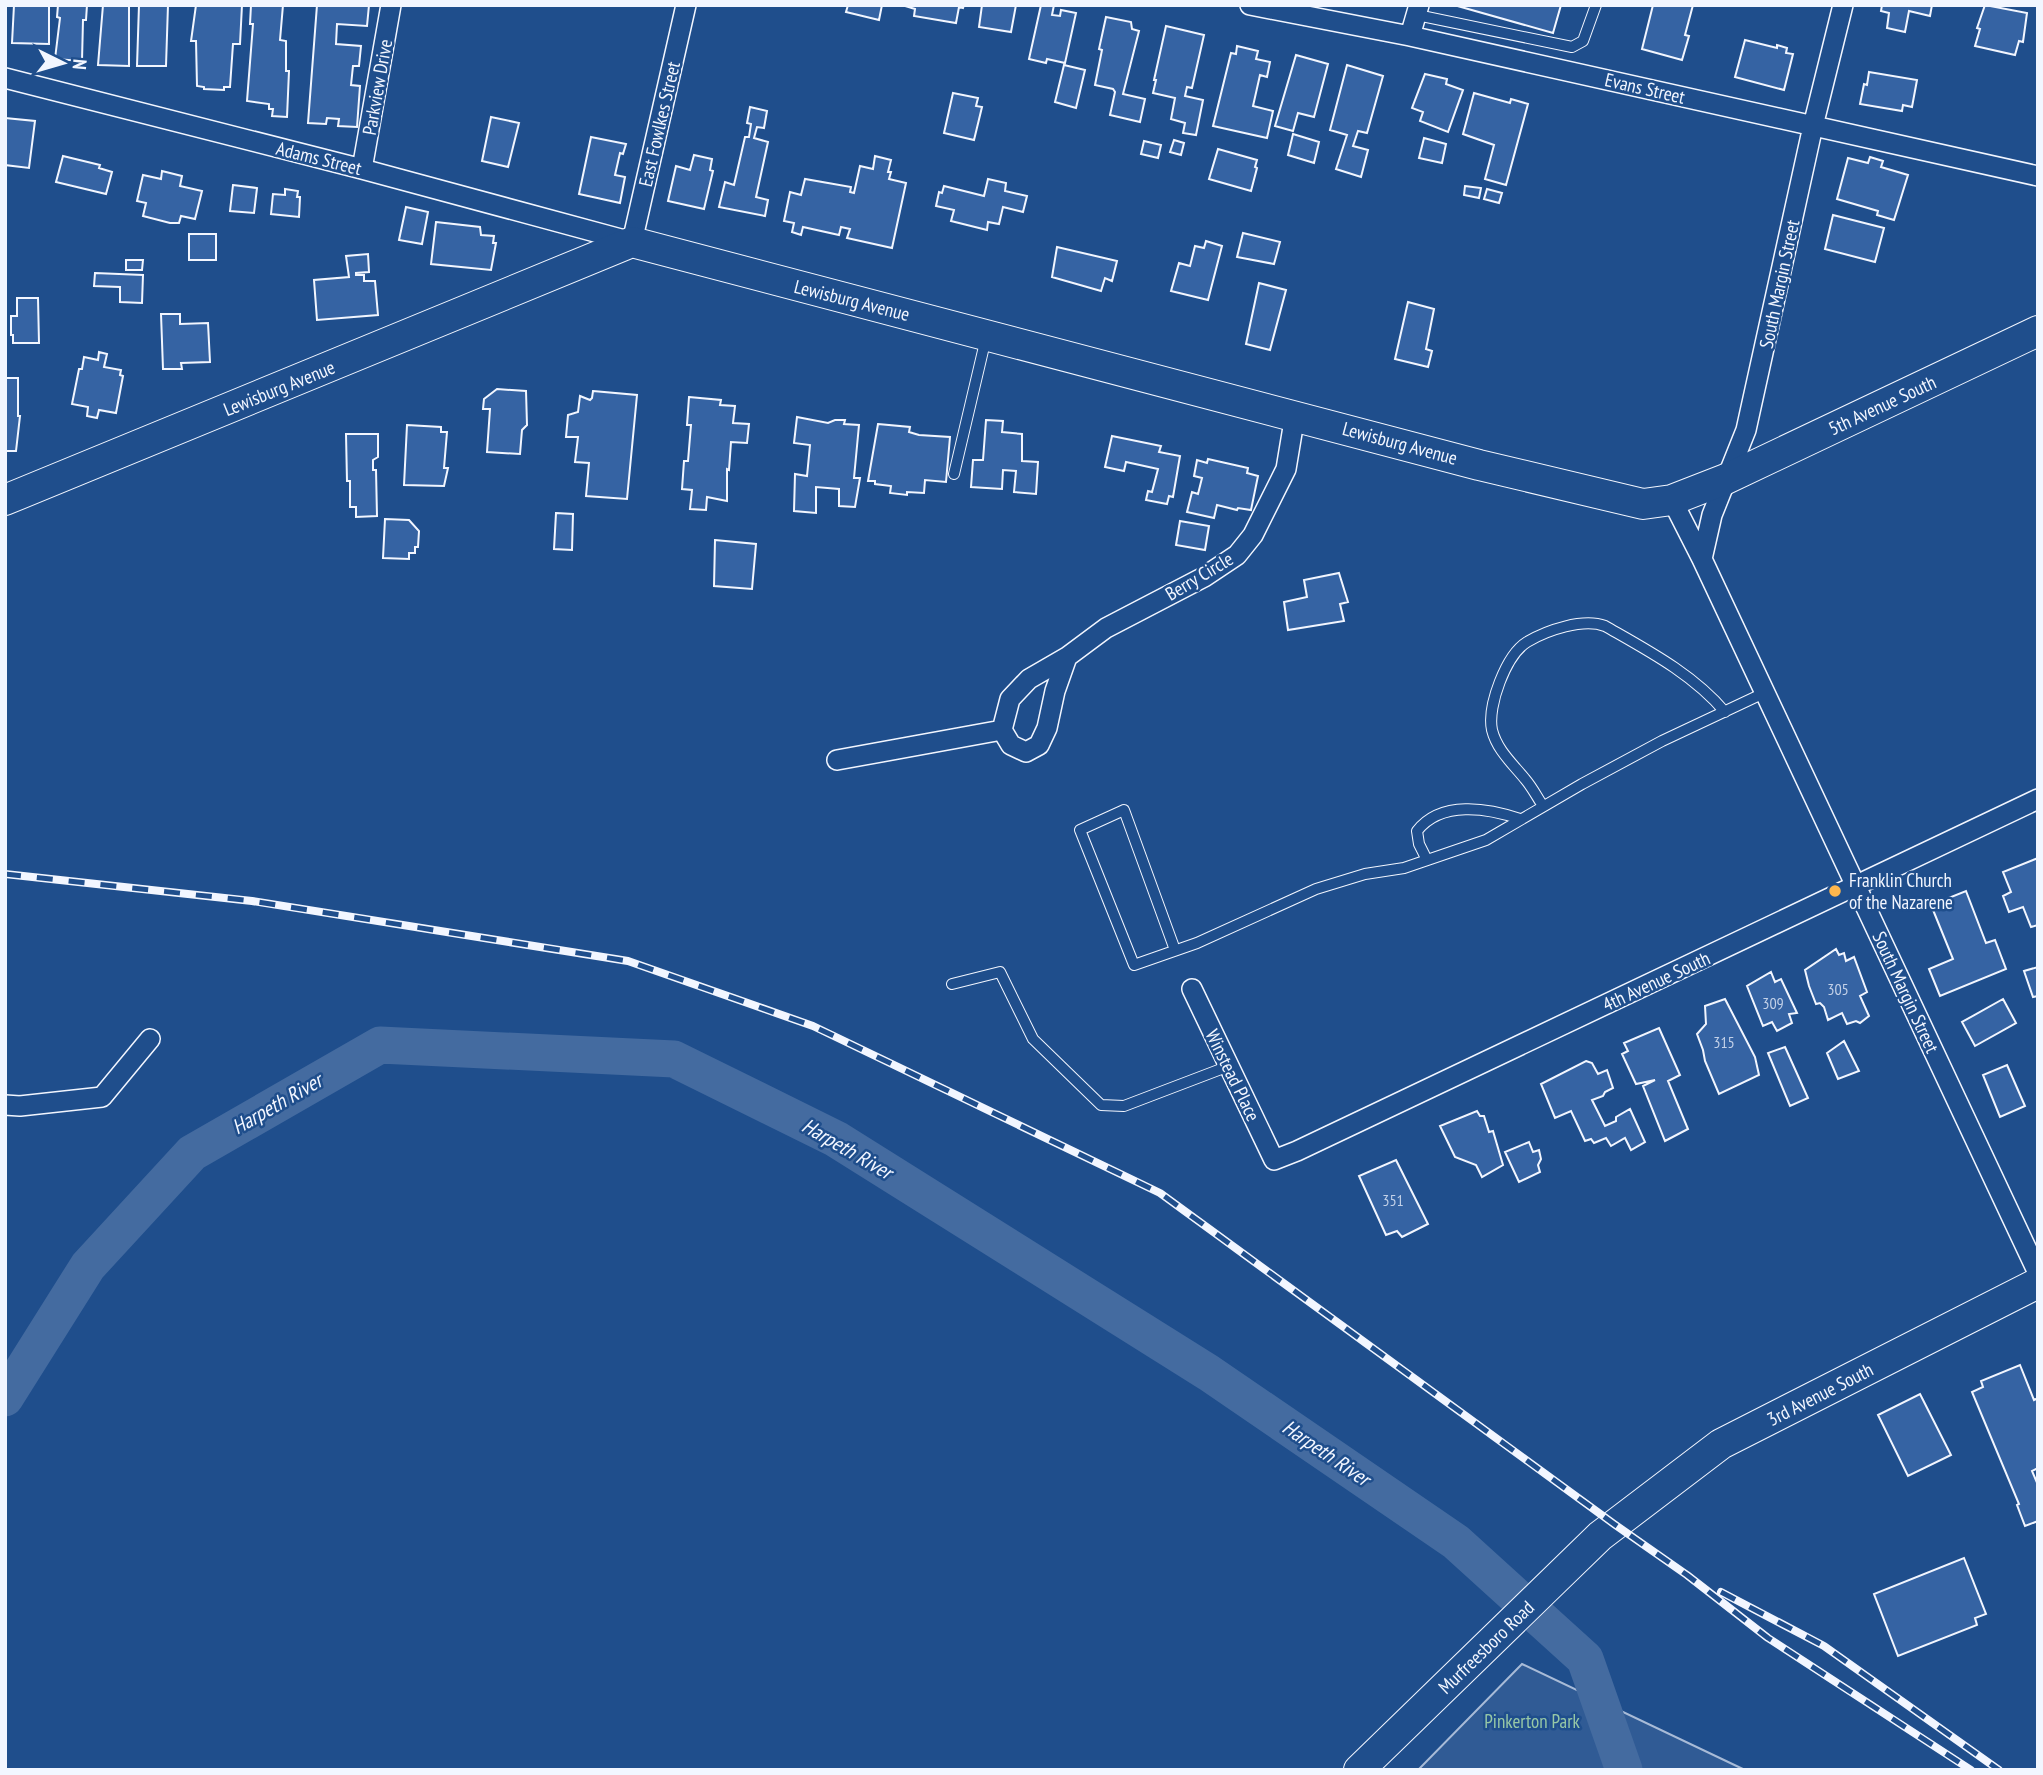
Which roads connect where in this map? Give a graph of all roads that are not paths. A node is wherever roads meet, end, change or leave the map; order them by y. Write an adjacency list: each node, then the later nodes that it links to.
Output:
1 (391, 5): 10 (street, Parkview Drive)
2 (686, 5): 12 (street, East Fowlkes Street)
3 (1250, 5): 7 (street, Evans Street)
4 (1596, 5): 6 (lane)
5 (1843, 5): 9 (street, South Margin Street)
6 (1418, 10): 7 (street)
7 (1410, 36): 9 (street, Evans Street)
8 (5, 78): 10 (street, Adams Street)
9 (1814, 126): 11 (street, Evans Street); 17 (street, South Margin Street)
10 (362, 169): 12 (street, Adams Street)
11 (2038, 176)
12 (632, 242): 14 (main road, Lewisburg Avenue); 18 (main road, Lewisburg Avenue)
13 (2038, 331): 17 (main road, 5th Avenue South)
14 (987, 335): 15 (main road, Lewisburg Avenue); 16 (lane)
15 (1295, 415): 19 (main road, Lewisburg Avenue); 21 (street, Berry Circle)
16 (954, 474)
17 (1726, 479): 19 (main road, Lewisburg Avenue); 20 (street, South Margin Street)
18 (5, 500)
19 (1672, 500): 20 (street, South Margin Street)
20 (1702, 558): 22 (street, South Margin Street)
21 (1067, 657): 24 (street, Berry Circle); 24 (street)
22 (1764, 693): 23 (lane); 30 (street, South Margin Street)
23 (1725, 712): 27 (lane); 27 (lane)
24 (1002, 730): 25 (street)
25 (837, 760)
26 (2038, 799): 30 (street, 4th Avenue South)
27 (1543, 806): 28 (lane)
28 (1520, 819): 29 (lane); 29 (lane)
29 (1427, 860): 31 (lane)
30 (1857, 886): 37 (street, 4th Avenue South); 38 (street, South Margin Street)
31 (1175, 950): 31 (lane)
32 (953, 984): 35 (lane)
33 (1192, 989): 35 (street, Winstead Place)
34 (150, 1039): 36 (street)
35 (1229, 1066): 37 (street, Winstead Place)
36 (5, 1105)
37 (1274, 1160)
38 (2038, 1273)
39 (2038, 1283): 40 (main road, 3rd Avenue South)
40 (1607, 1530): 41 (main road, Murfreesboro Road)
41 (1359, 1770)

